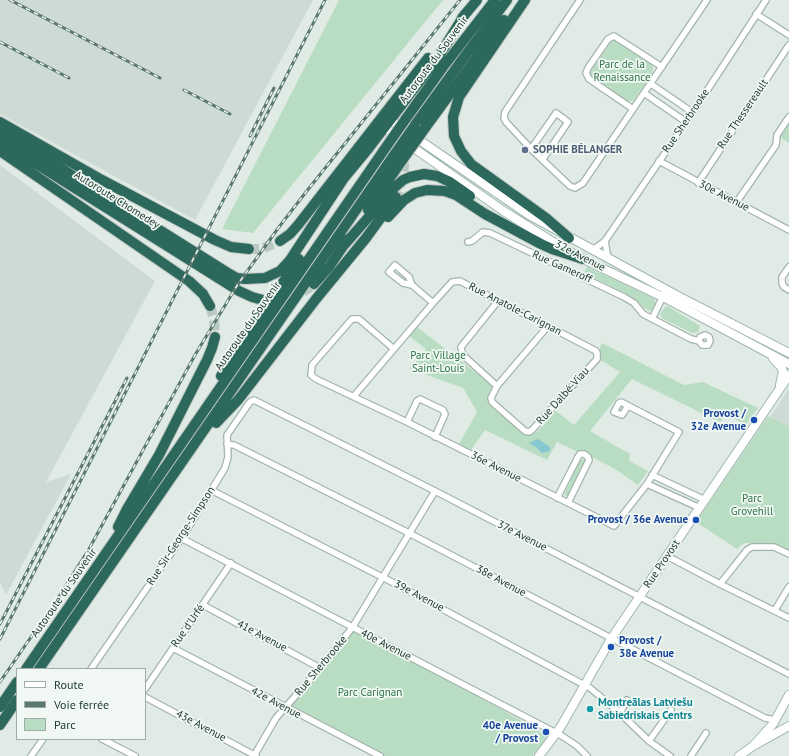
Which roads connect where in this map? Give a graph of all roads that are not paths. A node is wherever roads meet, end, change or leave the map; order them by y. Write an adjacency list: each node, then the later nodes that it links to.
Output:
1 (477, 0): 9 (highway)
2 (495, 0): 71 (highway, Autoroute du Souvenir, bridge)
3 (507, 0): 21 (highway, Autoroute du Souvenir)
4 (520, 0): 21 (highway)
5 (525, 0): 36 (highway)
6 (580, 0): 26 (street)
7 (707, 0): 13 (street)
8 (766, 0): 10 (street, Rue Sherbrooke)
9 (465, 14): 23 (highway); 37 (highway)
10 (756, 14): 11 (street); 17 (street, Rue Sherbrooke)
11 (789, 35)
12 (789, 45): 31 (street, Rue Thessereault)
13 (662, 67): 14 (street); 16 (street)
14 (651, 84): 15 (street); 17 (street)
15 (644, 93): 16 (street); 20 (street)
16 (633, 109): 29 (street)
17 (692, 112): 20 (street, Rue Sherbrooke)
18 (789, 117): 33 (street)
19 (0, 122): 42 (highway)
20 (686, 122): 30 (street, Rue Sherbrooke)
21 (420, 126): 28 (highway, Autoroute du Souvenir, bridge)
22 (0, 130): 25 (highway, Autoroute Chomedey)
23 (385, 130): 25 (highway); 36 (main road, 32e Avenue); 44 (main road, 32e Avenue)
24 (0, 141): 51 (highway, Autoroute Chomedey)
25 (368, 149): 71 (highway)
26 (531, 149): 29 (street); 29 (street)
27 (0, 151): 54 (highway)
28 (398, 157): 41 (highway); 74 (highway, Autoroute du Souvenir)
29 (543, 159)
30 (659, 161): 31 (street, 30e Avenue); 39 (street, Rue Sherbrooke)
31 (698, 183): 33 (street, 30e Avenue)
32 (396, 196): 35 (highway)
33 (736, 203): 34 (street, 30e Avenue)
34 (789, 230)
35 (366, 238): 38 (highway); 74 (highway)
36 (569, 238): 43 (main road, 32e Avenue)
37 (280, 241)
38 (535, 241): 41 (highway); 44 (highway)
39 (605, 241): 43 (street, Rue Sherbrooke); 45 (street)
40 (468, 242): 55 (street, Rue Gameroff)
41 (345, 244): 47 (highway)
42 (249, 250)
43 (591, 250): 45 (main road, 32e Avenue)
44 (583, 259): 50 (main road, 32e Avenue)
45 (608, 259): 50 (main road, 32e Avenue)
46 (789, 267): 49 (street)
47 (314, 284)
48 (412, 285): 53 (street)
49 (789, 290)
50 (665, 294): 55 (street); 60 (main road, 32e Avenue); 61 (main road, 32e Avenue)
51 (263, 300)
52 (498, 301): 53 (street, Rue Anatole-Carignan); 56 (street, Rue Anatole-Carignan); 65 (street)
53 (433, 303): 59 (street, Rue Anatole-Carignan)
54 (210, 306)
55 (652, 319): 58 (street, Rue Gameroff)
56 (548, 326): 62 (street, Rue Anatole-Carignan); 65 (street)
57 (215, 337): 87 (highway)
58 (699, 341)
59 (394, 348): 67 (street, Rue Anatole-Carignan); 67 (street, 36e Avenue)
60 (789, 353)
61 (770, 354): 63 (main road, 32e Avenue); 66 (main road)
62 (597, 359): 65 (street, Rue Dalbé-Viau)
63 (789, 364)
64 (789, 375): 66 (main road, Rue Provost)
65 (497, 386)
66 (779, 389): 80 (main road, Rue Provost)
67 (354, 396): 70 (street, 36e Avenue)
68 (255, 400): 73 (street, Rue Sir-George-Simpson); 78 (street, 37e Avenue)
69 (628, 406): 75 (street, 36e Avenue)
70 (407, 422): 72 (street, 36e Avenue); 72 (street)
71 (187, 436): 87 (highway, Autoroute du Souvenir)
72 (435, 436): 79 (street, 36e Avenue)
73 (227, 444): 77 (street, Rue Sir-George-Simpson); 83 (street, 38e Avenue)
74 (194, 446): 100 (highway, Autoroute du Souvenir)
75 (652, 475): 76 (street, 36e Avenue); 80 (street)
76 (647, 484): 81 (street, 36e Avenue); 82 (street)
77 (211, 490): 84 (street, Rue Sir-George-Simpson); 89 (street, 39e Avenue)
78 (435, 491): 83 (street, Rue Sherbrooke); 92 (street, 37e Avenue)
79 (557, 498): 81 (street, 36e Avenue); 81 (street)
80 (705, 500): 82 (main road, Rue Provost)
81 (568, 504)
82 (700, 508): 86 (main road, Rue Provost)
83 (409, 533): 89 (street, Rue Sherbrooke); 97 (street, 38e Avenue)
84 (181, 538): 88 (street, 40e Avenue); 101 (street, Rue Sir-George-Simpson)
85 (789, 554): 90 (street)
86 (667, 556): 90 (street); 92 (main road, Rue Provost)
87 (102, 559): 99 (highway, Autoroute du Souvenir)
88 (231, 563): 93 (street, Rue d'Urfé); 96 (street, 40e Avenue)
89 (383, 578): 96 (street, Rue Sherbrooke); 105 (street, 39e Avenue)
90 (720, 584): 94 (street)
91 (789, 587): 94 (street)
92 (640, 597): 97 (main road, Rue Provost); 103 (street, 37e Avenue)
93 (203, 605): 98 (street, Rue d'Urfé); 102 (street, 41e Avenue)
94 (775, 610): 95 (street)
95 (789, 618)
96 (352, 628): 102 (street, Rue Sherbrooke); 118 (street, 40e Avenue)
97 (611, 638): 105 (main road, Rue Provost); 115 (street, 38e Avenue)
98 (173, 648): 106 (street, Rue d'Urfé); 112 (street, 42e Avenue)
99 (27, 668)
100 (39, 668)
101 (92, 668)
102 (320, 668): 112 (street, Rue Sherbrooke)
103 (789, 674)
104 (16, 683): 111 (highway)
105 (585, 685): 114 (street, 39e Avenue); 118 (main road, Rue Provost)
106 (146, 688)
107 (789, 695): 115 (main road)
108 (146, 697): 127 (street, 43e Avenue)
109 (627, 700): 114 (street)
110 (16, 701): 116 (highway)
111 (0, 707)
112 (285, 708): 127 (street, Rue Sherbrooke); 128 (street, 42e Avenue)
113 (671, 710): 123 (street)
114 (620, 713): 123 (street, 39e Avenue)
115 (778, 721): 117 (main road); 120 (main road); 124 (main road)
116 (0, 725)
117 (789, 726): 120 (main road)
118 (557, 733): 129 (main road, Rue Provost); 130 (street, 40e Avenue)
119 (706, 733): 132 (street)
120 (771, 736): 124 (main road)
121 (41, 740): 125 (street)
122 (104, 740): 126 (street)
123 (649, 741): 131 (street, 39e Avenue)
124 (753, 746): 133 (main road)
125 (31, 756)
126 (135, 756)
127 (255, 756)
128 (380, 756)
129 (539, 756)
130 (587, 756)
131 (670, 756)
132 (691, 756)
133 (739, 756)

